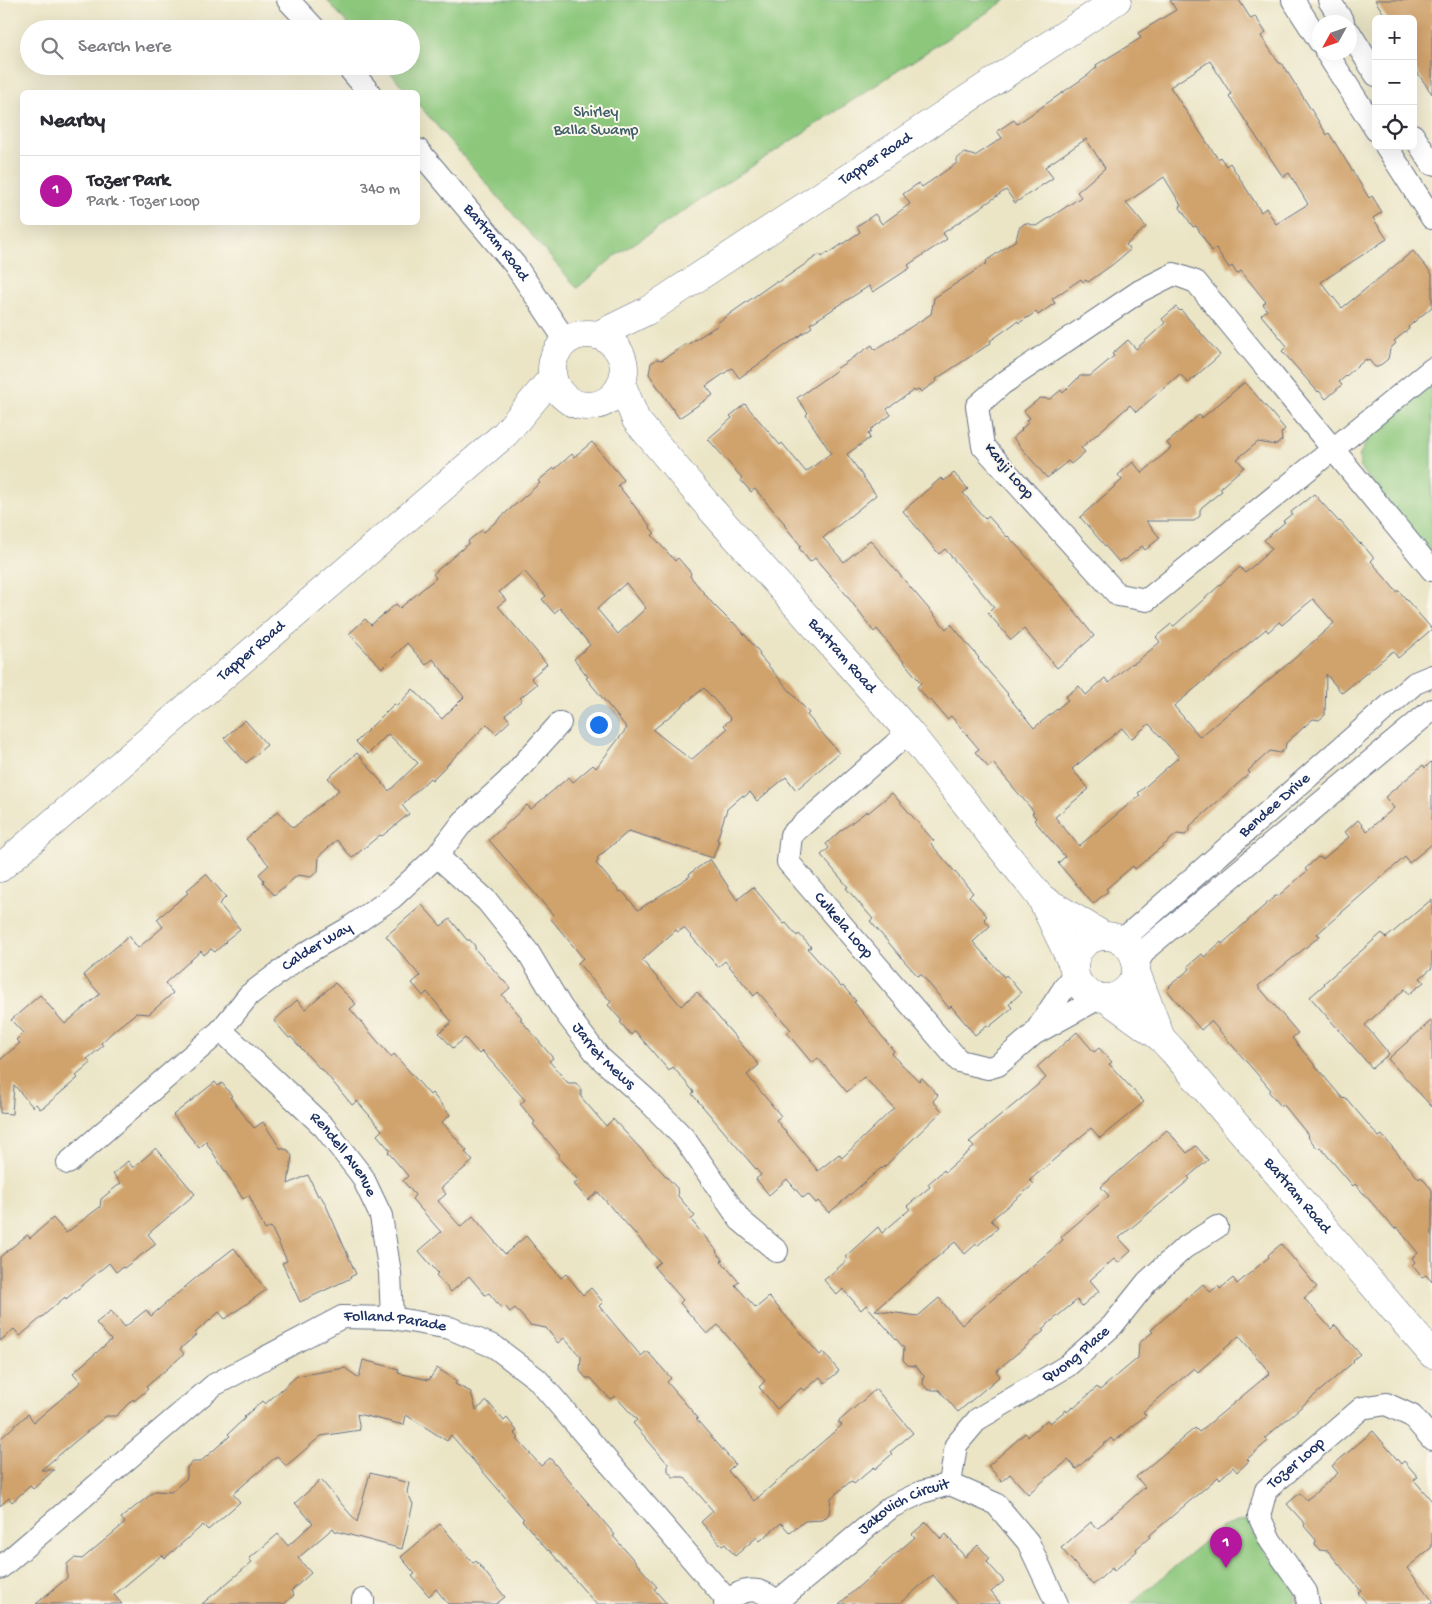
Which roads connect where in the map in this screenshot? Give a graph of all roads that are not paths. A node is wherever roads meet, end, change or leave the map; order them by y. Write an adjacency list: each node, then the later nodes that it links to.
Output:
1 (288, 0): 6 (street)
2 (1117, 0): 20 (street, Tapper Road)
3 (1292, 0): 7 (street)
4 (1329, 0): 5 (street)
5 (1339, 15)
6 (307, 20)
7 (1312, 30)
8 (1357, 44): 10 (street)
9 (1331, 60): 13 (street)
10 (1372, 69)
11 (355, 75): 12 (street)
12 (367, 90)
13 (1372, 124)
14 (1417, 141): 17 (street)
15 (1389, 150): 18 (street)
16 (420, 152): 19 (street, Bartram Road)
17 (1432, 164)
18 (1432, 218)
19 (566, 341): 20 (street); 22 (street)
20 (608, 342): 23 (street)
21 (1432, 369): 24 (street)
22 (560, 389): 23 (street); 31 (street, Tapper Road)
23 (613, 394): 29 (street, Bartram Road)
24 (1334, 450): 24 (street, Kanji Loop); 25 (street)
25 (1432, 570)
26 (1432, 676): 33 (street, Bendee Drive)
27 (1432, 710): 34 (street, Bendee Drive)
28 (560, 723): 30 (street, Calder Way)
29 (909, 732): 32 (street, Bartram Road); 38 (street, Culkela Loop)
30 (437, 856): 37 (street, Calder Way); 42 (street, Jarret Mews)
31 (0, 868)
32 (1041, 898): 33 (street, Bartram Road); 35 (street, Bartram Road)
33 (1113, 938): 34 (street); 35 (street)
34 (1136, 968): 36 (street); 39 (street, Bartram Road)
35 (1074, 969): 36 (street); 38 (street, Culkela Loop)
36 (1103, 998): 38 (street, Culkela Loop); 39 (street, Bartram Road)
37 (221, 1030): 40 (street, Calder Way); 43 (street, Rendell Avenue)
38 (1034, 1034)
39 (1161, 1038): 44 (street, Bartram Road)
40 (68, 1163)
41 (1217, 1227): 46 (street, Quong Place)
42 (777, 1251)
43 (392, 1318): 47 (street, Folland Parade); 48 (street, Folland Parade)
44 (1432, 1354)
45 (1432, 1439): 51 (street, Tozer Loop)
46 (950, 1484): 49 (street, Jakovich Circuit); 50 (street, Jakovich Circuit)
47 (0, 1568)
48 (726, 1602): 49 (street)
49 (777, 1603)
50 (1057, 1604)
51 (1308, 1604)

